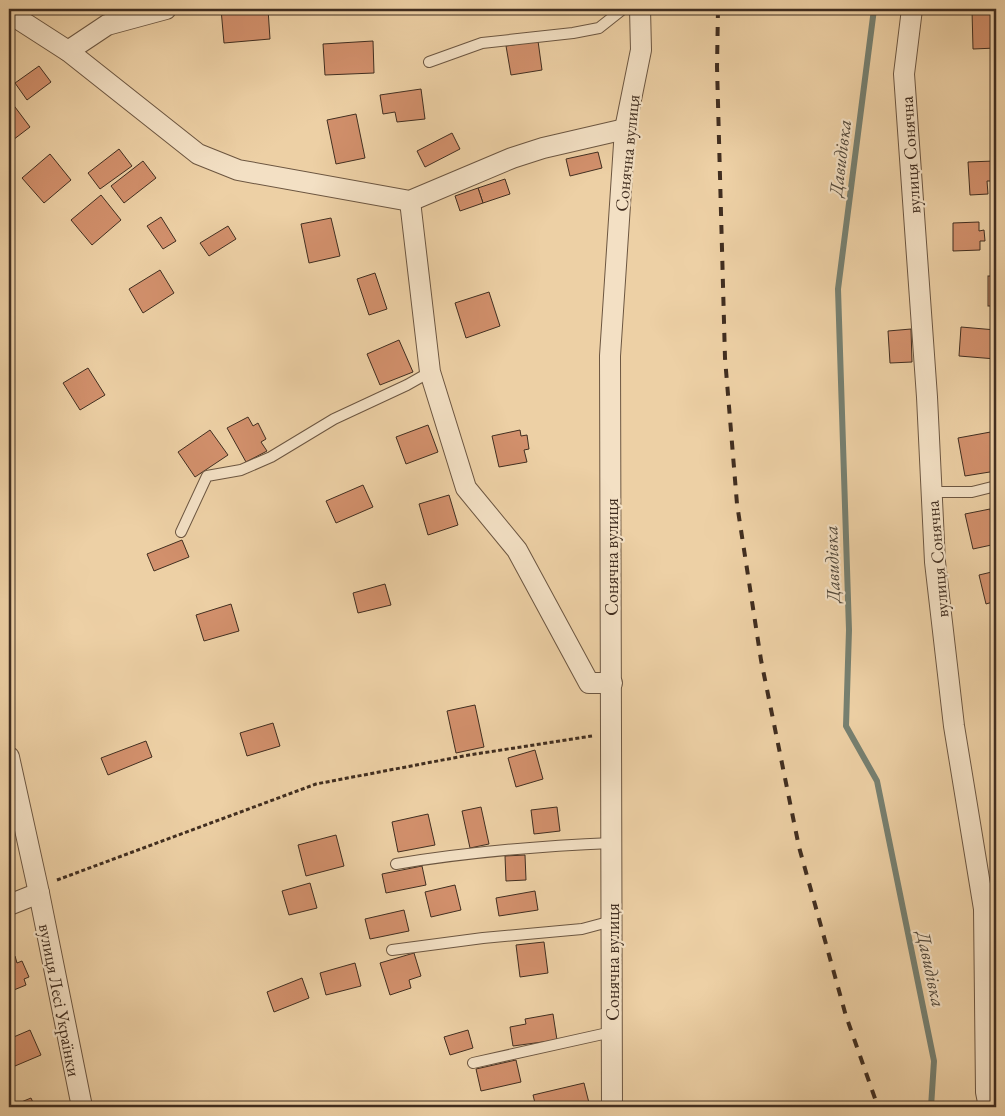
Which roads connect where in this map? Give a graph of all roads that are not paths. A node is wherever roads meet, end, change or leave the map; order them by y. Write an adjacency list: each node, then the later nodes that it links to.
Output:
1 (166, 9): 6 (street)
2 (623, 9): 7 (lane)
3 (640, 9): 8 (street, Сонячна вулиця)
4 (912, 9): 12 (street, вулиця Сонячна)
5 (9, 13): 6 (street)
6 (68, 51): 9 (street)
7 (429, 62)
8 (625, 129): 9 (street); 14 (street, Сонячна вулиця)
9 (410, 201): 10 (street)
10 (430, 372): 13 (lane); 14 (street)
11 (996, 486): 12 (lane)
12 (931, 492): 26 (street, вулиця Сонячна)
13 (181, 532)
14 (612, 683): 16 (street, Сонячна вулиця)
15 (9, 757): 18 (street, вулиця Лесі Українки)
16 (612, 844): 17 (lane); 20 (street, Сонячна вулиця)
17 (396, 864)
18 (46, 887): 19 (street); 24 (street, вулиця Лесі Українки)
19 (9, 905)
20 (612, 921): 21 (lane); 22 (street, Сонячна вулиця)
21 (392, 950)
22 (612, 1032): 23 (lane); 25 (street, Сонячна вулиця)
23 (473, 1063)
24 (82, 1107)
25 (612, 1107)
26 (989, 1107)

